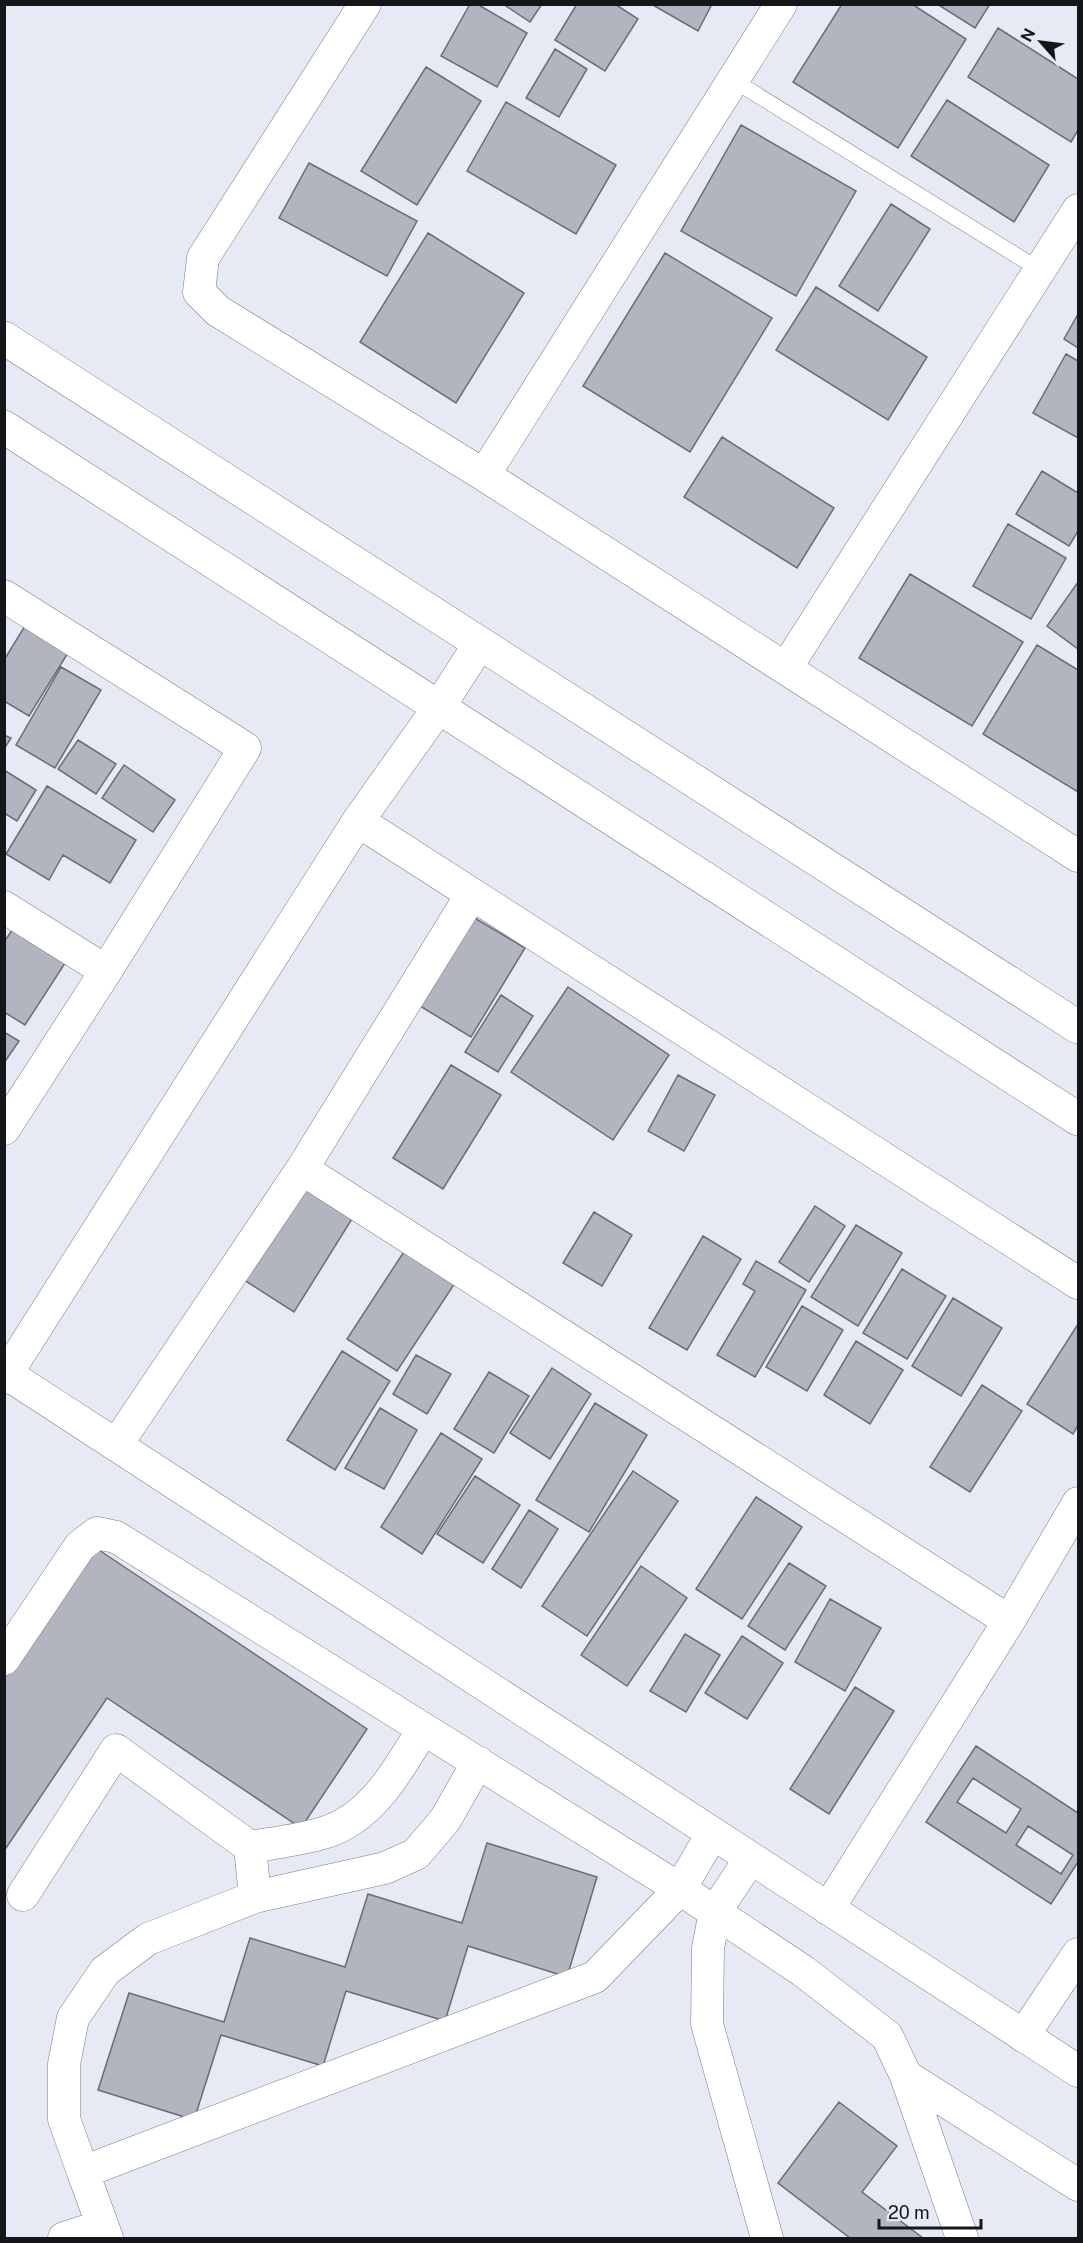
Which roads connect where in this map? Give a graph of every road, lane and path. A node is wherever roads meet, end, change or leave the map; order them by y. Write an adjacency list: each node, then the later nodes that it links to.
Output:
1 (365, 4): 8 (street)
2 (781, 4): 3 (street)
3 (733, 80): 5 (lane); 8 (street)
4 (1078, 210): 5 (street)
5 (1040, 270): 11 (street)
6 (4, 338): 10 (street)
7 (4, 427): 12 (street)
8 (484, 475): 11 (street)
9 (4, 596): 17 (street)
10 (480, 643): 12 (street); 18 (street)
11 (786, 669): 14 (street)
12 (440, 707): 13 (street); 19 (street)
13 (358, 821): 15 (street); 23 (street)
14 (1078, 856)
15 (472, 894): 21 (street); 22 (street)
16 (4, 907): 17 (street)
17 (106, 971): 20 (street)
18 (1078, 1027)
19 (1078, 1119)
20 (4, 1129)
21 (302, 1169): 24 (street); 26 (street)
22 (1078, 1283)
23 (6, 1376): 24 (street)
24 (117, 1444): 30 (street)
25 (1078, 1503): 26 (street)
26 (1009, 1621): 36 (street)
27 (4, 1659): 28 (street)
28 (423, 1729): 29 (street); 31 (street)
29 (478, 1762): 33 (street); 35 (street)
30 (712, 1834): 32 (street); 33 (street)
31 (250, 1847): 34 (street); 35 (street)
32 (750, 1859): 36 (street); 37 (street)
33 (680, 1889): 37 (street); 42 (street)
34 (22, 1895)
35 (255, 1897): 42 (street)
36 (828, 1909): 39 (street)
37 (715, 1912): 41 (street); 46 (street)
38 (1078, 1954): 39 (street)
39 (1023, 2036): 40 (street)
40 (1078, 2071)
41 (906, 2076): 43 (street); 47 (street)
42 (83, 2172): 44 (street)
43 (1078, 2185)
44 (105, 2232): 45 (street)
45 (64, 2238)
46 (767, 2238)
47 (962, 2238)

